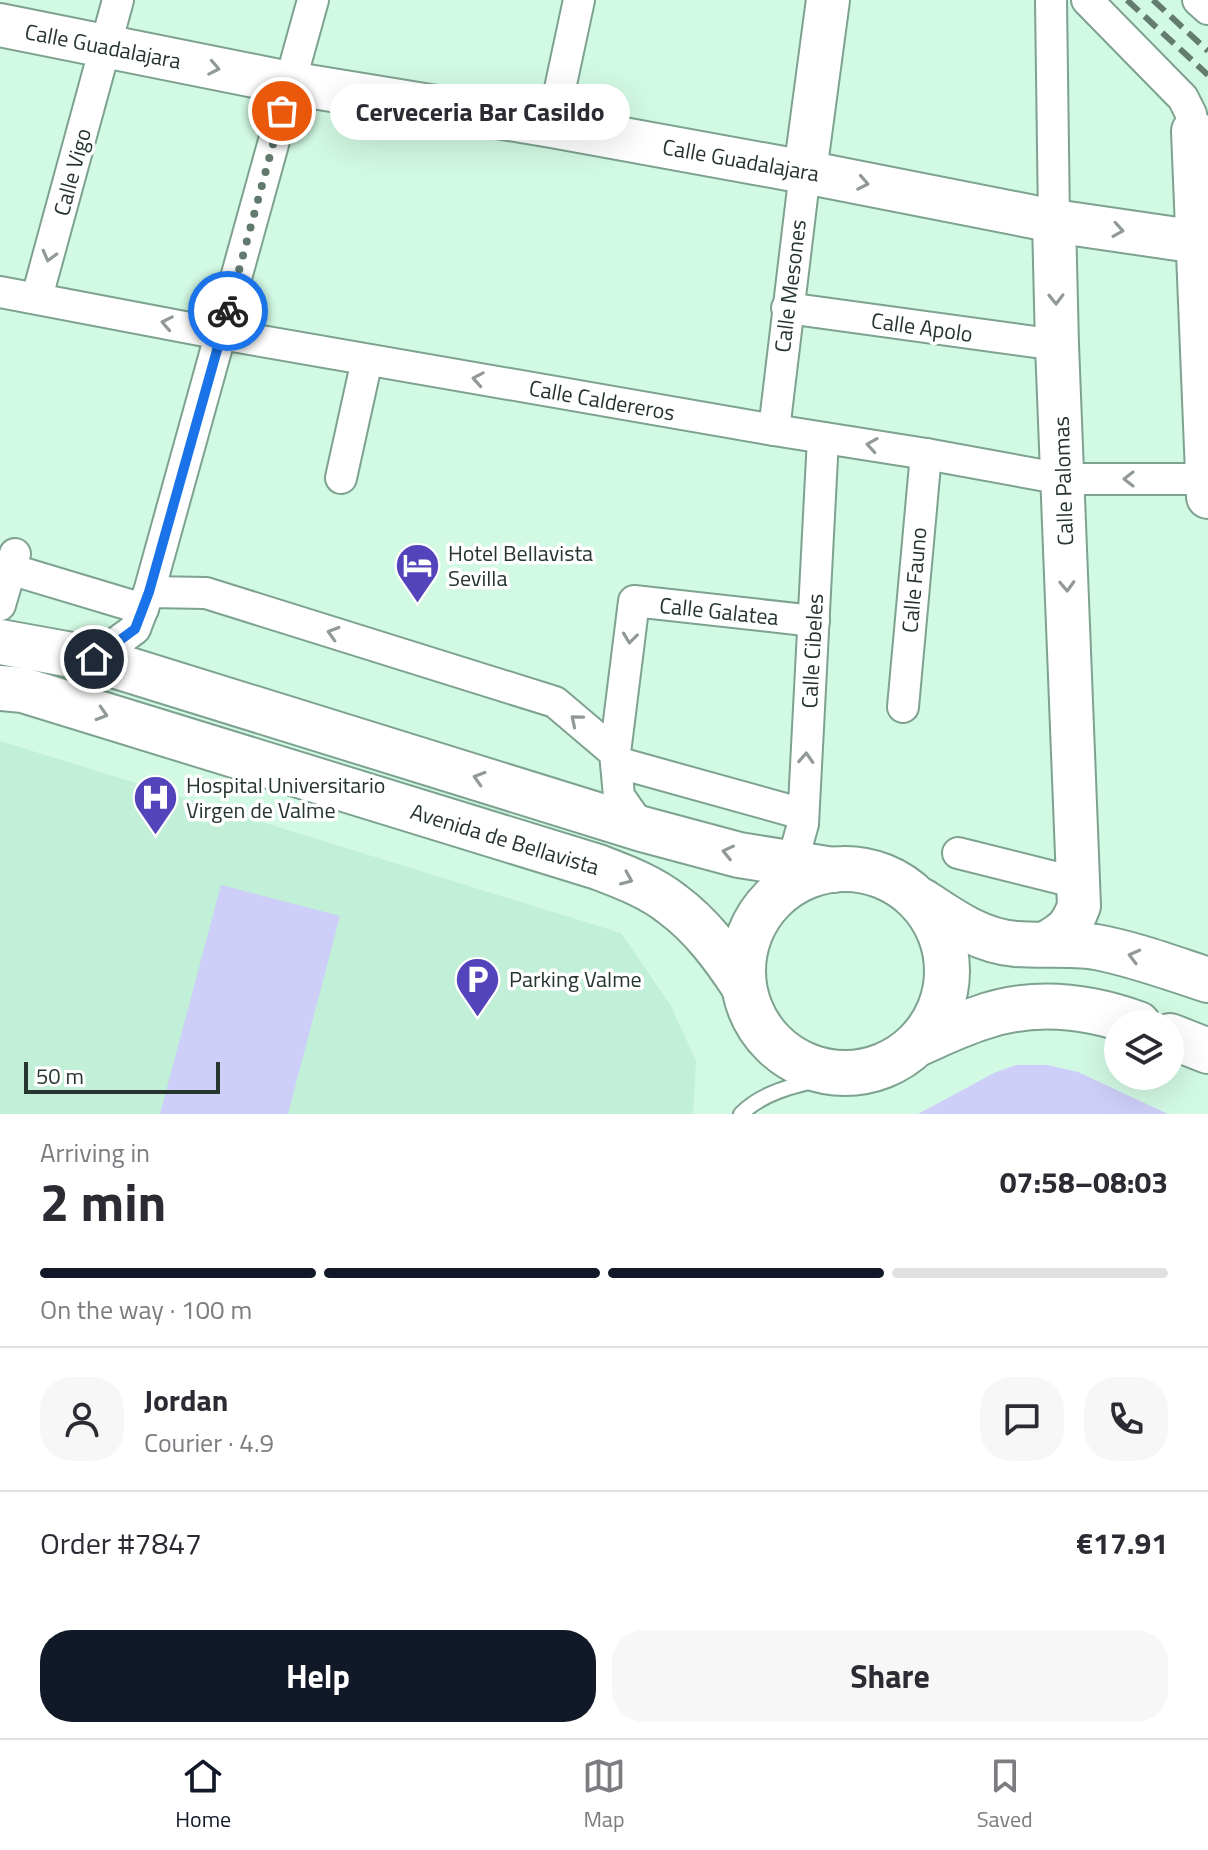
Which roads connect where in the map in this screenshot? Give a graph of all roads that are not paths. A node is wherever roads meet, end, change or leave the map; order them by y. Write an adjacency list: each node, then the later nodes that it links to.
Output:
1 (118, 0): 10 (street, Calle Vigo)
2 (313, 0): 11 (street)
3 (579, 0): 12 (street)
4 (828, 0): 14 (street, Calle Mesones)
5 (1051, 0): 15 (street, Calle Palomas)
6 (1087, 0): 13 (street)
7 (1198, 0): 8 (street)
8 (1208, 9)
9 (0, 25): 10 (street, Calle Guadalajara)
10 (107, 46): 11 (street, Calle Guadalajara, one-way to 11); 18 (street, Calle Vigo, one-way to 18)
11 (289, 83): 12 (street, Calle Guadalajara); 20 (street)
12 (552, 126): 14 (street, Calle Guadalajara)
13 (1193, 131): 16 (street)
14 (805, 172): 15 (street, Calle Guadalajara, one-way to 15); 19 (street, Calle Mesones)
15 (1054, 221): 16 (street, Calle Guadalajara, one-way to 16); 21 (street, Calle Palomas, one-way to 21)
16 (1198, 242): 28 (street)
17 (0, 292): 18 (street, Calle Caldereros)
18 (37, 297): 20 (street, Calle Caldereros, one-way to 18)
19 (787, 308): 21 (street, Calle Apolo); 23 (street, Calle Mesones)
20 (221, 334): 22 (street, Calle Caldereros); 31 (street)
21 (1057, 345): 27 (street, Calle Palomas)
22 (367, 360): 23 (street, Calle Caldereros, one-way to 22); 26 (street)
23 (774, 430): 24 (street, Calle Caldereros)
24 (823, 438): 25 (street, Calle Caldereros, one-way to 24); 33 (street, Calle Cibeles)
25 (926, 454): 27 (street, Calle Caldereros); 37 (street, Calle Fauno)
26 (341, 478)
27 (1063, 479): 28 (street, Calle Caldereros, one-way to 27); 43 (street, Calle Palomas, one-way to 43)
28 (1207, 479): 29 (street)
29 (1208, 497)
30 (8, 563): 31 (street); 32 (street)
31 (146, 600): 35 (street); 38 (street, one-way to 31)
32 (0, 605)
33 (814, 621): 38 (street, Calle Galatea, one-way to 38); 39 (street, Calle Cibeles, one-way to 33)
34 (0, 642): 35 (main road)
35 (94, 659): 40 (main road, one-way to 35)
36 (0, 688): 47 (main road, Avenida de Bellavista, one-way to 47)
37 (903, 707)
38 (615, 758): 39 (street); 40 (street)
39 (803, 814): 42 (street, Calle Cibeles)
40 (642, 829): 42 (main road, one-way to 40)
41 (958, 853): 43 (street)
42 (812, 866): 44 (main road); 47 (main road)
43 (1078, 883): 45 (street, Calle Palomas)
44 (910, 892): 45 (main road); 50 (main road)
45 (1043, 945): 46 (main road, one-way to 45)
46 (1208, 980)
47 (743, 985): 52 (main road)
48 (1104, 1014): 50 (main road)
49 (1184, 1042): 51 (main road)
50 (917, 1044): 52 (main road)
51 (1208, 1051)
52 (842, 1074): 53 (lane)
53 (741, 1114)

